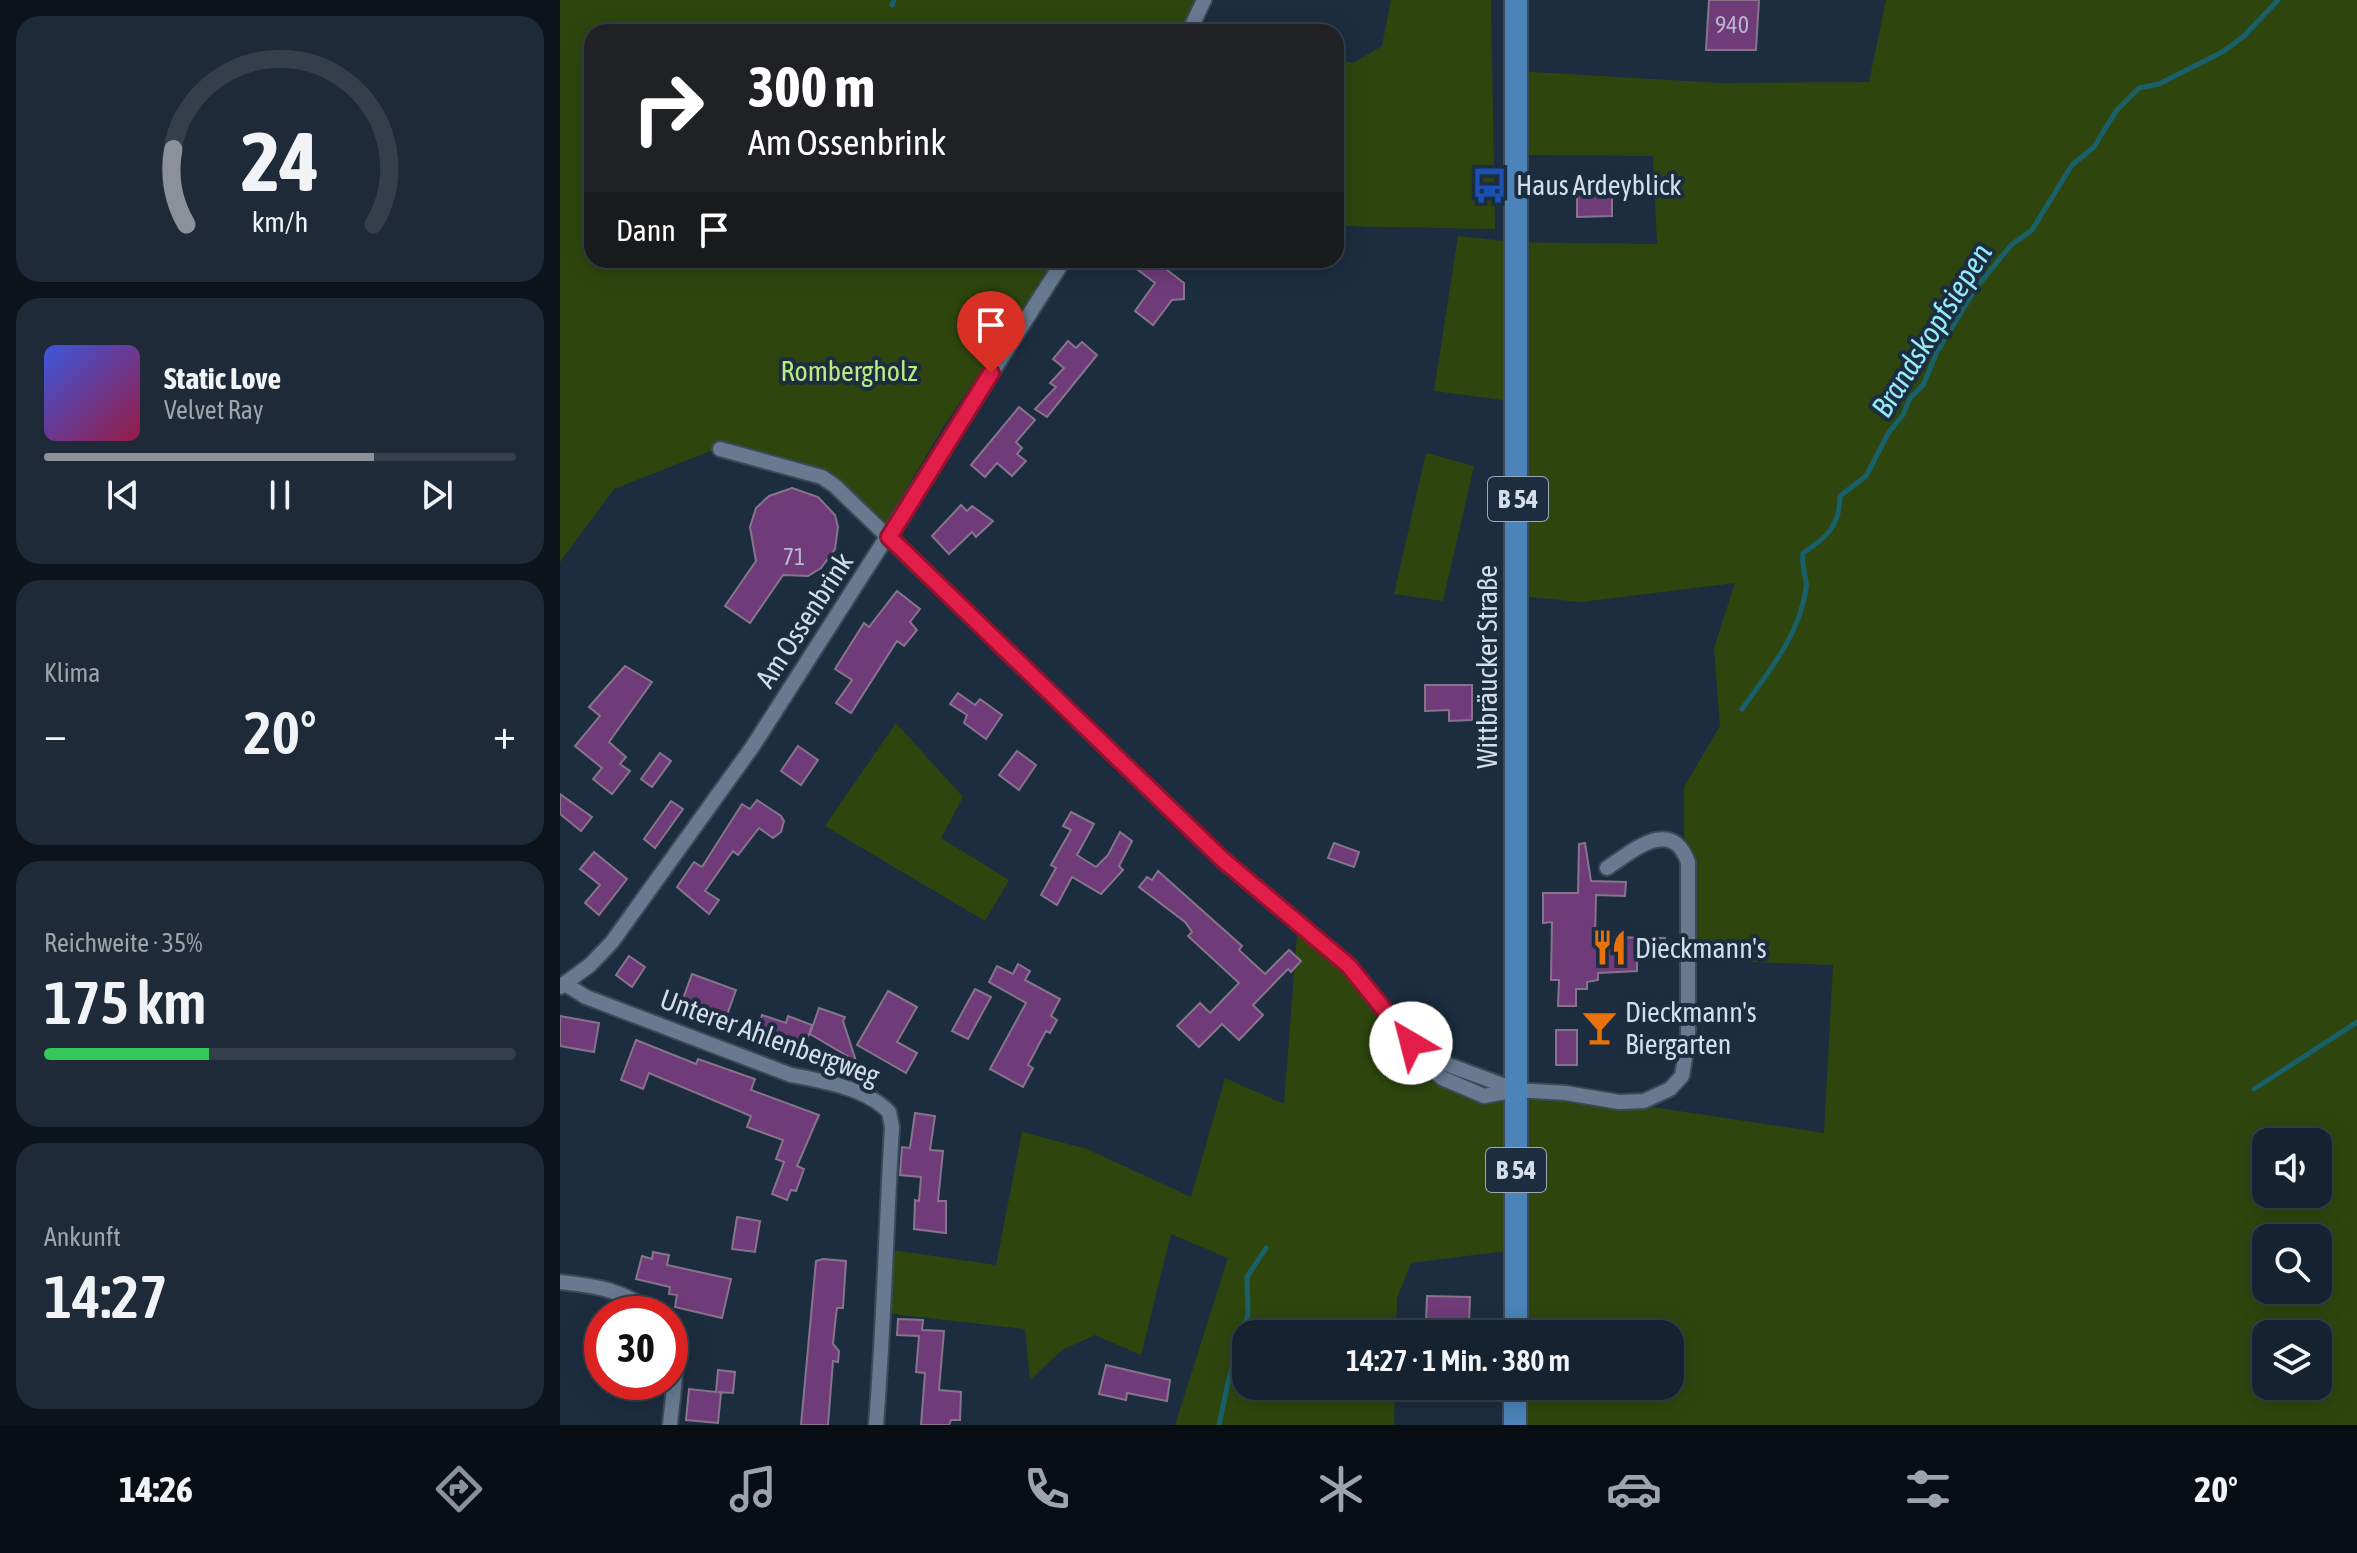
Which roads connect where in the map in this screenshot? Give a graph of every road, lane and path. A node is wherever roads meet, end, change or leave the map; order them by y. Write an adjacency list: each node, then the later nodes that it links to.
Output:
1 (1204, 0): 3 (street)
2 (1516, 0): 9 (main road, Wittbräucker Straße / B 54)
3 (1193, 24)
4 (1059, 268): 6 (street, Am Ossenbrink)
5 (720, 449): 6 (street)
6 (889, 537): 8 (street, Am Ossenbrink); 9 (street)
7 (1607, 868): 9 (street)
8 (563, 986): 16 (street, Unterer Ahlenbergweg)
9 (1516, 1090): 12 (main road, Wittbräucker Straße / B 54)
10 (560, 1282): 11 (street)
11 (629, 1296)
12 (1516, 1320)
13 (671, 1400): 15 (street)
14 (1515, 1400): 17 (main road)
15 (670, 1425)
16 (876, 1425)
17 (1515, 1425)

